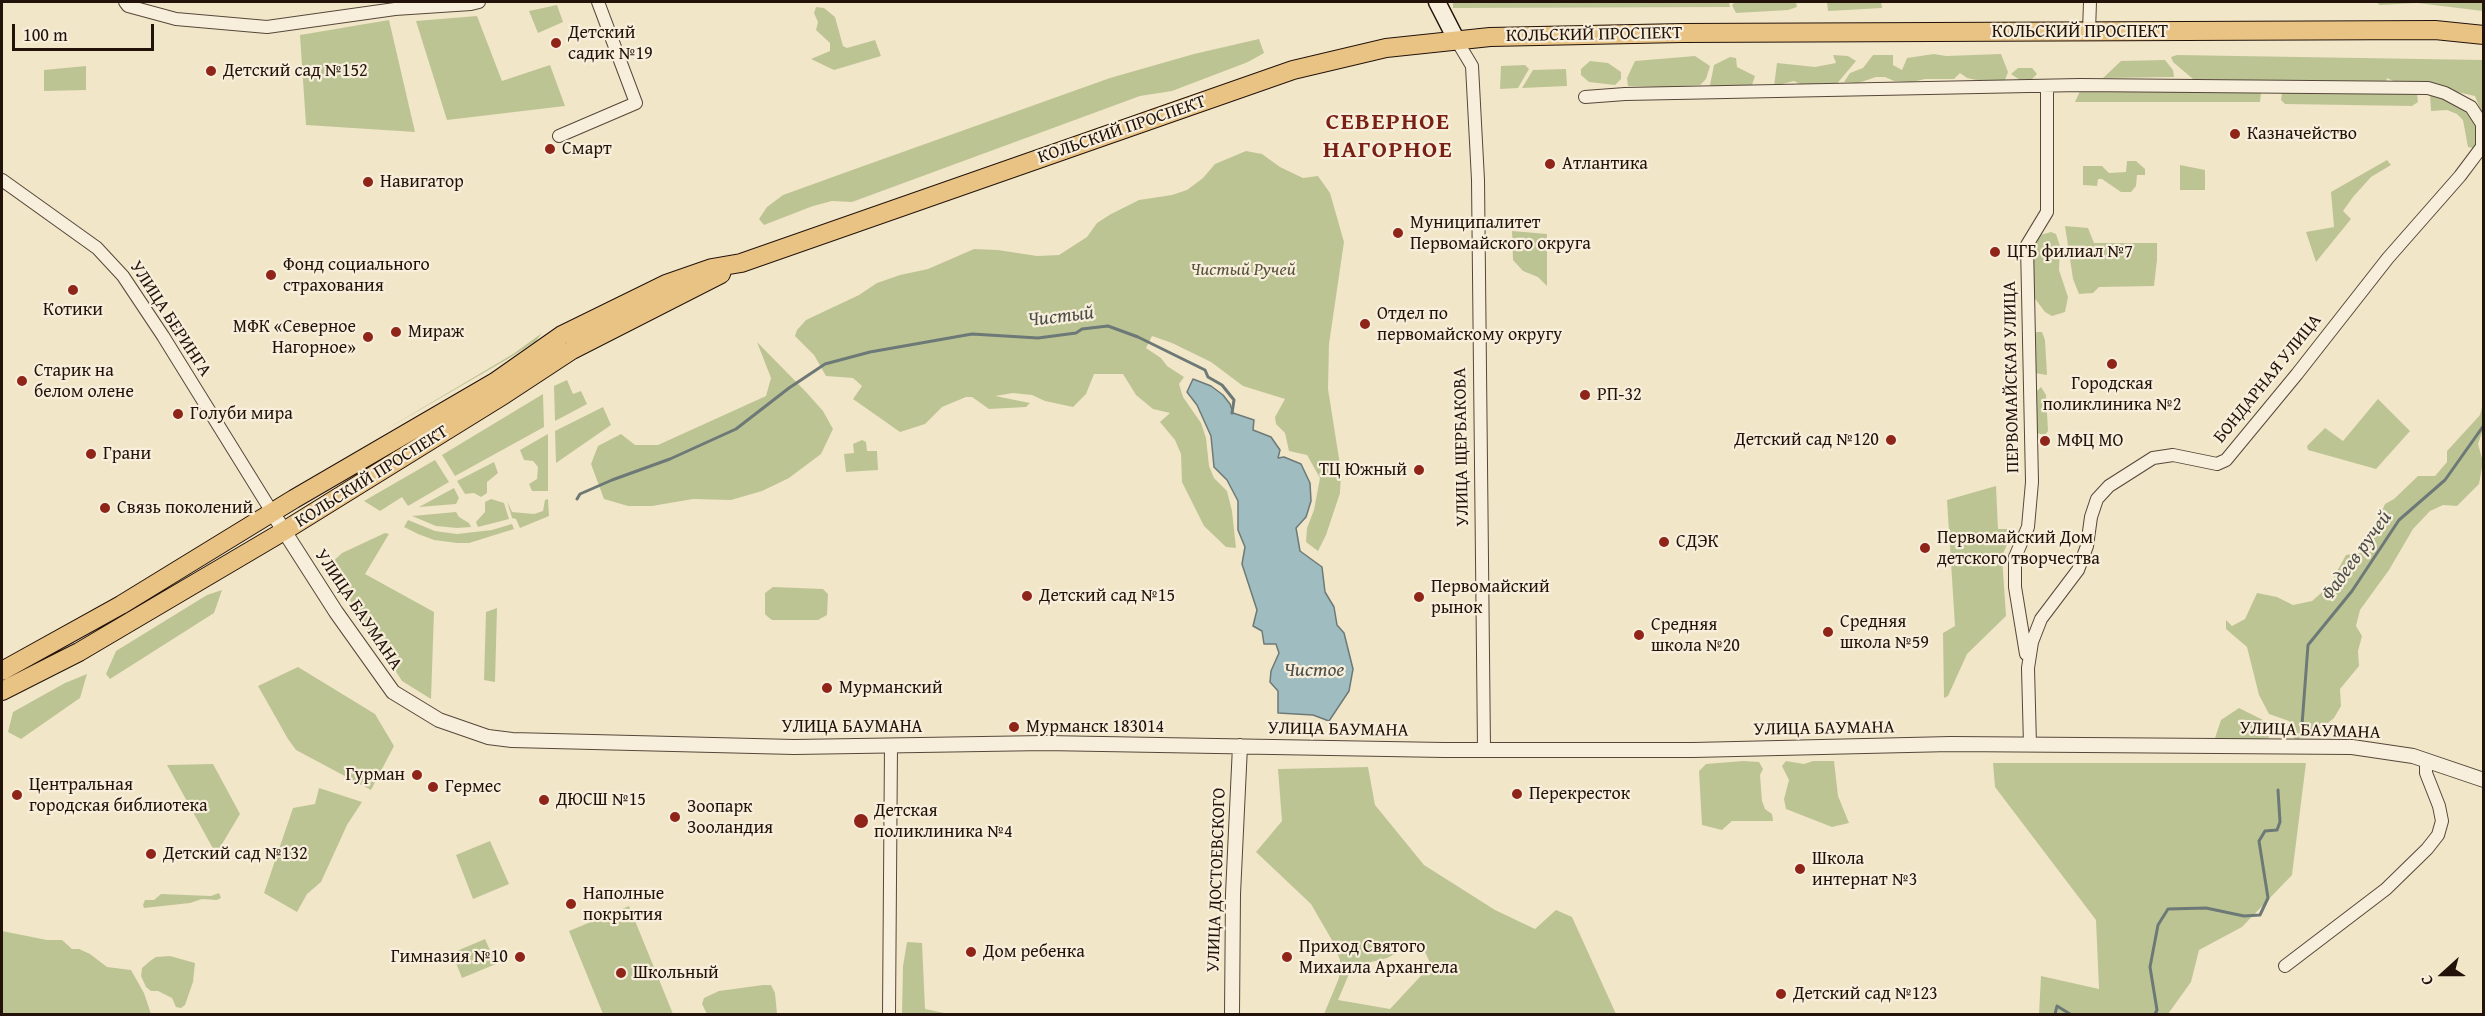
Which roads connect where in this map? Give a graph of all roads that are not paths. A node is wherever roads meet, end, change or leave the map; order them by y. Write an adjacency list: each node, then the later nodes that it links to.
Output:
1 (125, 2): 2 (street)
2 (479, 2)
3 (598, 2): 12 (street)
4 (1437, 2): 8 (main road)
5 (2091, 2): 6 (street)
6 (2089, 31): 7 (main road, КОЛЬСКИЙ ПРОСПЕКТ); 8 (main road, КОЛЬСКИЙ ПРОСПЕКТ)
7 (2484, 35)
8 (1457, 41): 15 (main road, КОЛЬСКИЙ ПРОСПЕКТ); 24 (street, УЛИЦА ЩЕРБАКОВА)
9 (2047, 86): 10 (street); 11 (street); 18 (street, ПЕРВОМАЙСКАЯ УЛИЦА)
10 (1584, 97)
11 (2483, 124): 13 (street)
12 (559, 135)
13 (2483, 145): 18 (street, БОНДАРНАЯ УЛИЦА)
14 (2, 180): 16 (street, УЛИЦА БЕРИНГА)
15 (669, 291): 16 (main road, КОЛЬСКИЙ ПРОСПЕКТ); 17 (main road, КОЛЬСКИЙ ПРОСПЕКТ)
16 (272, 512): 17 (street, УЛИЦА БАУМАНА); 19 (main road, КОЛЬСКИЙ ПРОСПЕКТ)
17 (284, 531): 20 (main road, КОЛЬСКИЙ ПРОСПЕКТ); 21 (street, УЛИЦА БАУМАНА)
18 (2028, 668): 22 (street, БОНДАРНАЯ УЛИЦА)
19 (2, 670)
20 (2, 691)
21 (891, 745): 23 (street, УЛИЦА БАУМАНА); 28 (street)
22 (2030, 745): 24 (street, УЛИЦА БАУМАНА); 25 (street, УЛИЦА БАУМАНА)
23 (1240, 746): 24 (street, УЛИЦА БАУМАНА); 29 (street, УЛИЦА ДОСТОЕВСКОГО)
24 (1484, 749)
25 (2426, 760): 26 (street, УЛИЦА БАУМАНА); 27 (street)
26 (2484, 780)
27 (2285, 966)
28 (889, 1014)
29 (1232, 1014)

